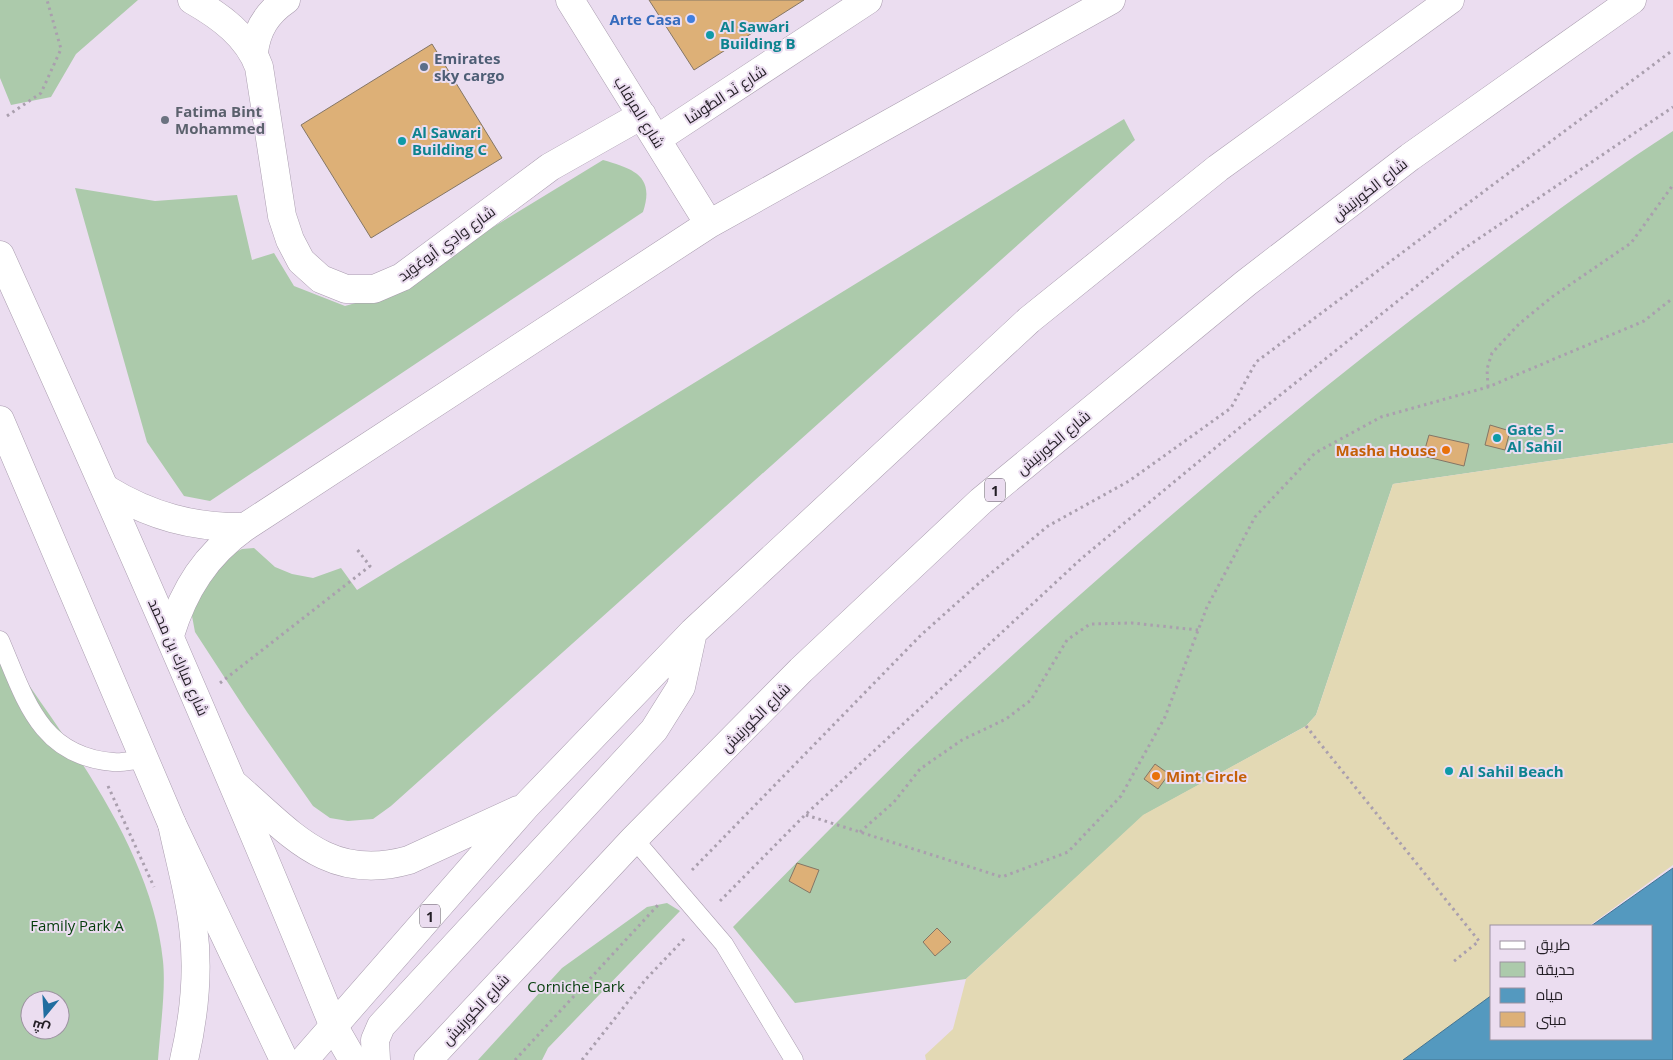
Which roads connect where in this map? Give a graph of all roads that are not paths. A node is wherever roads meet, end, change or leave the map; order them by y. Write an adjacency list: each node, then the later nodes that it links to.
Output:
1 (192, 0): 9 (main road, شارع وادِي أبوعُوَيد)
2 (286, 0): 9 (main road)
3 (570, 0): 10 (main road, شارع المِرقاب)
4 (868, 0): 11 (main road, شارع نَد الطُّوشا)
5 (1111, 0): 12 (main road)
6 (1450, 0): 8 (main road, 1)
7 (1632, 0): 24 (main road, شارع الكورنيش / 1)
8 (1424, 10): 17 (main road, 1)
9 (254, 52): 10 (main road, شارع وادِي أبوعُوَيد)
10 (642, 115): 11 (main road, شارع المِرقاب)
11 (657, 139): 12 (main road, شارع المِرقاب)
12 (709, 224): 16 (main road)
13 (0, 256): 15 (main road, شارع مبارك بن محمد)
14 (0, 420): 20 (main road)
15 (106, 490): 16 (main road); 18 (main road, شارع مبارك بن محمد)
16 (245, 527): 18 (main road)
17 (693, 632): 22 (main road, 1); 30 (main road)
18 (170, 635): 21 (main road, شارع مبارك بن محمد)
19 (0, 640): 20 (lane)
20 (143, 759): 23 (main road)
21 (235, 785): 22 (main road); 25 (main road, شارع مبارك بن محمد)
22 (526, 806): 25 (main road, 1)
23 (172, 824): 26 (main road); 27 (main road)
24 (634, 839): 31 (main road, شارع الكورنيش / 1); 32 (lane)
25 (334, 1027): 28 (main road, 1); 29 (main road, شارع مبارك بن محمد)
26 (184, 1060)
27 (284, 1060)
28 (304, 1060)
29 (353, 1060)
30 (376, 1060)
31 (428, 1060)
32 (794, 1060)

